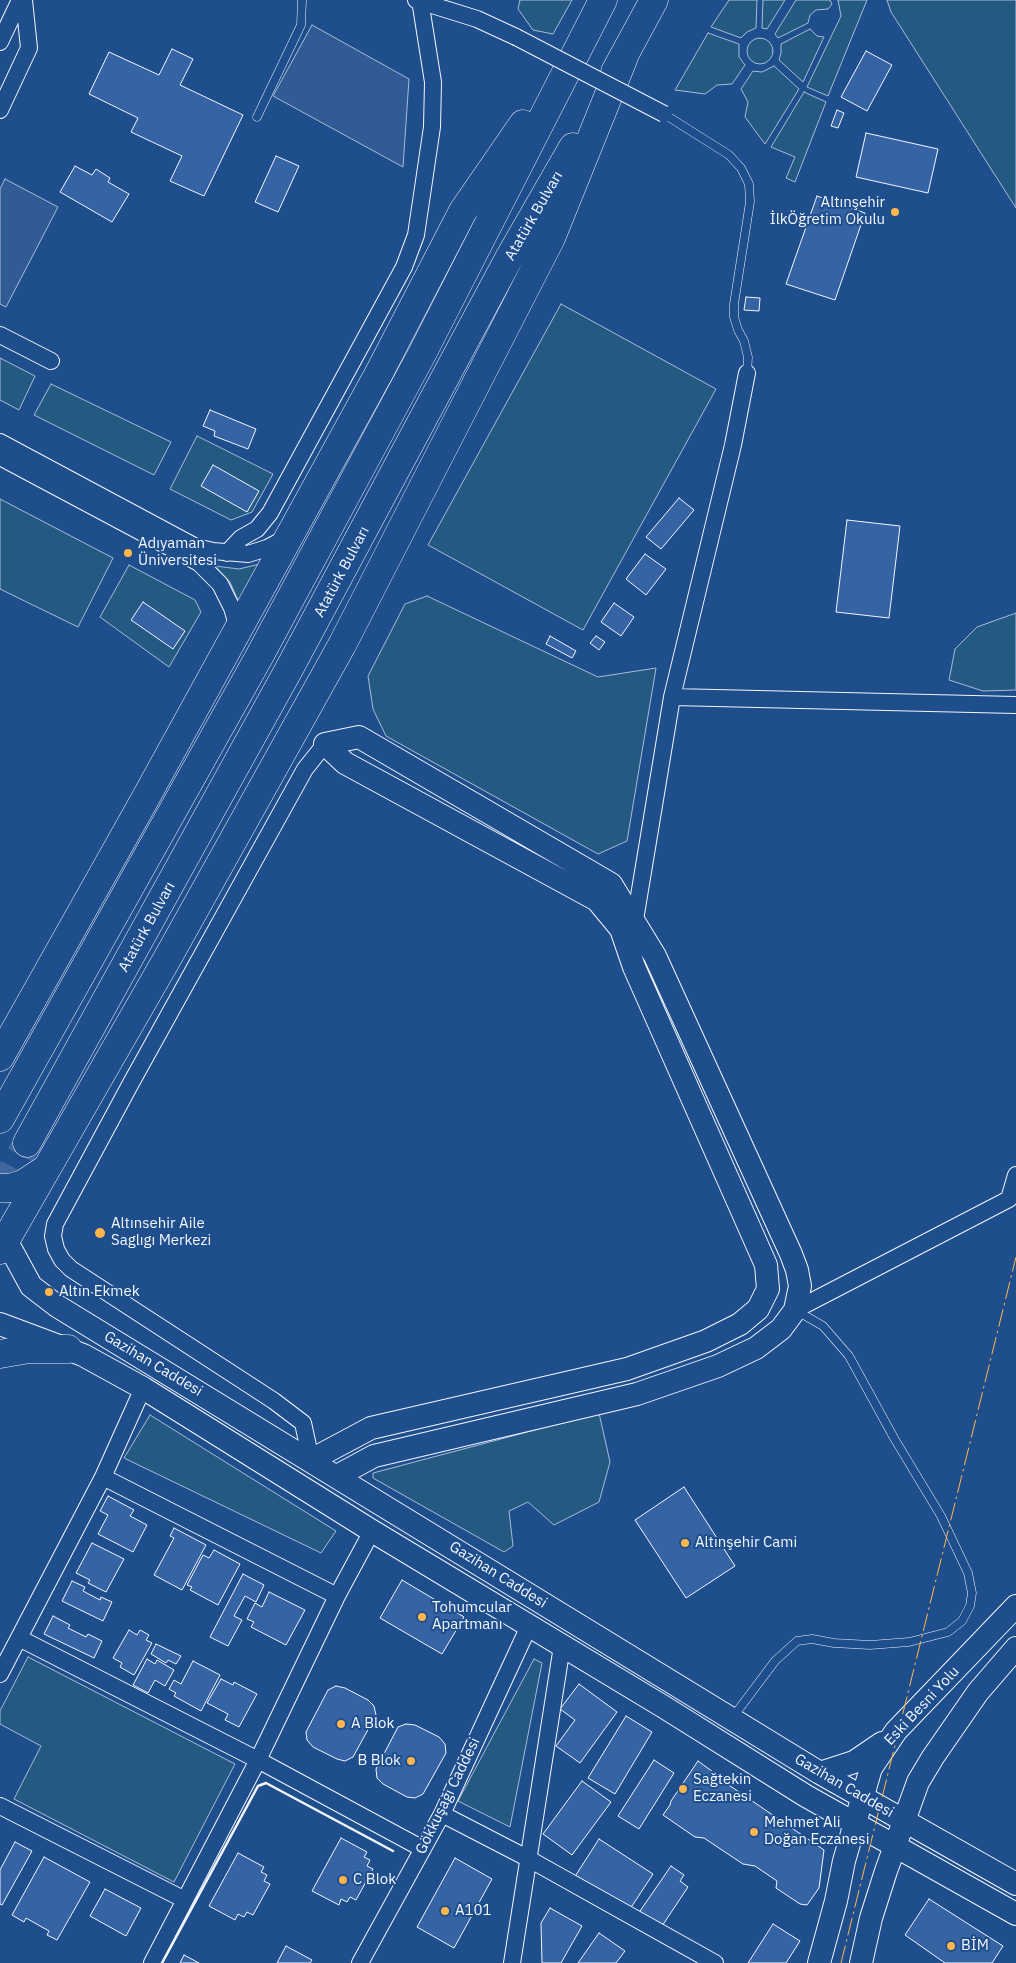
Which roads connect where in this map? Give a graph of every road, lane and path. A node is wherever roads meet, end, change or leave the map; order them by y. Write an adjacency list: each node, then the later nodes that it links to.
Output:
1 (20, 0): 9 (street)
2 (24, 0): 11 (street)
3 (302, 0): 13 (lane)
4 (416, 0): 5 (street)
5 (421, 0): 12 (street, bridge); 20 (street)
6 (604, 0): 8 (highway)
7 (654, 0): 10 (highway, Atatürk Bulvarı)
8 (584, 36): 19 (highway); 27 (highway)
9 (2, 38)
10 (624, 57): 28 (highway, Atatürk Bulvarı); 29 (highway)
11 (0, 110)
12 (664, 114): 16 (lane)
13 (257, 117)
14 (0, 335): 15 (street)
15 (51, 361)
16 (747, 373): 22 (street)
17 (0, 442): 20 (street)
18 (0, 457): 21 (street)
19 (288, 538): 20 (street); 21 (highway)
20 (227, 553)
21 (238, 628): 26 (highway)
22 (672, 697): 23 (street); 25 (street)
23 (1016, 705)
24 (325, 744): 25 (main road); 39 (street)
25 (628, 925): 34 (main road); 39 (main road)
26 (0, 1057)
27 (0, 1119)
28 (27, 1143)
29 (47, 1168): 31 (highway); 33 (highway)
30 (1016, 1175): 32 (street)
31 (0, 1188)
32 (1012, 1199): 34 (street)
33 (2, 1242): 39 (main road, Gazihan Caddesi)
34 (795, 1310): 40 (main road); 50 (lane)
35 (0, 1324): 36 (main road, Gazihan Caddesi)
36 (68, 1350): 37 (highway); 38 (main road, Gazihan Caddesi)
37 (0, 1354)
38 (143, 1388): 41 (street); 42 (main road, Gazihan Caddesi)
39 (310, 1460): 40 (main road, Gazihan Caddesi)
40 (337, 1476): 50 (main road, Gazihan Caddesi)
41 (103, 1477): 43 (street); 46 (street)
42 (372, 1531): 43 (street); 45 (main road, Gazihan Caddesi)
43 (337, 1596): 52 (street)
44 (1016, 1606): 51 (main road, Eski Besni Yolu)
45 (530, 1626): 47 (main road, Gazihan Caddesi); 56 (street, Gökkuşağı Caddesi)
46 (19, 1638): 49 (street); 52 (street)
47 (562, 1646): 58 (main road, Gazihan Caddesi); 61 (street)
48 (1016, 1648): 57 (main road, Eski Besni Yolu)
49 (0, 1674)
50 (731, 1719): 53 (main road, Gazihan Caddesi)
51 (896, 1731): 53 (main road); 54 (main road, Eski Besni Yolu)
52 (258, 1760): 60 (street); 63 (street)
53 (820, 1773): 54 (main road, Gazihan Caddesi)
54 (862, 1796): 57 (main road, Gazihan Caddesi); 58 (main road, Eski Besni Yolu)
55 (0, 1806): 63 (street)
56 (442, 1814): 60 (street, Gökkuşağı Caddesi); 61 (street)
57 (904, 1819): 59 (main road, Eski Besni Yolu); 62 (main road, Gazihan Caddesi)
58 (855, 1823): 59 (main road, Gazihan Caddesi); 69 (main road, Eski Besni Yolu)
59 (895, 1845): 64 (main road, Gazihan Caddesi); 70 (main road, Eski Besni Yolu)
60 (423, 1849): 66 (street, Gökkuşağı Caddesi)
61 (528, 1859): 67 (street); 68 (street)
62 (1016, 1884)
63 (185, 1900): 65 (street)
64 (1016, 1914)
65 (152, 1963)
66 (360, 1963)
67 (512, 1963)
68 (715, 1963)
69 (819, 1963)
70 (861, 1963)

